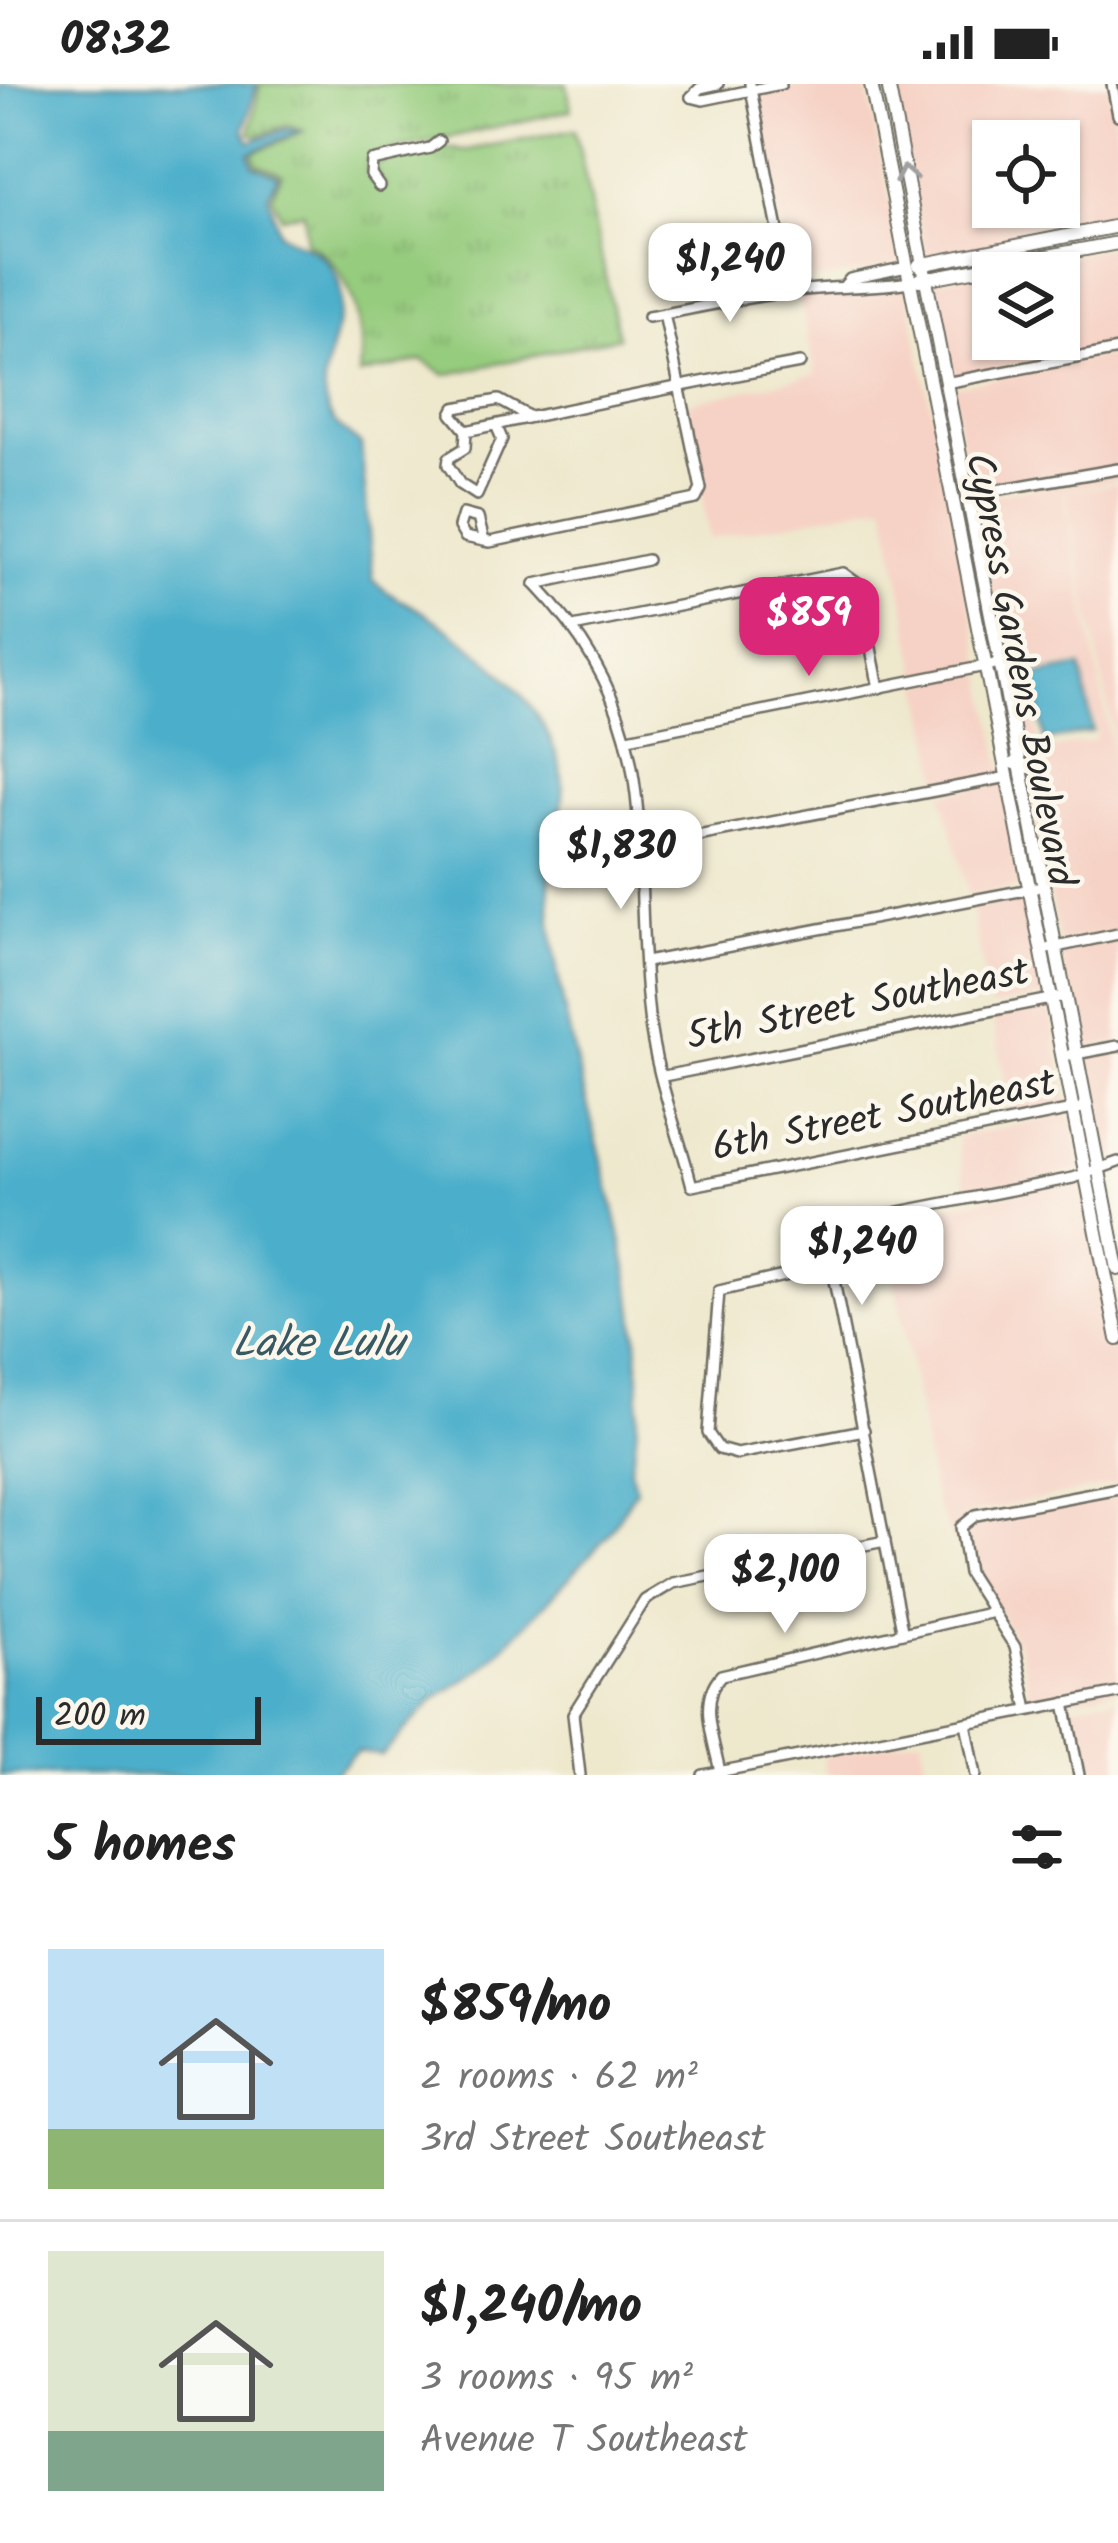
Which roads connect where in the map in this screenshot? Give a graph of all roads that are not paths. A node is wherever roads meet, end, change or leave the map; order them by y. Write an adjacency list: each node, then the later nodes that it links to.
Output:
1 (718, 84): 6 (street)
2 (781, 84): 6 (street)
3 (872, 84): 13 (main road, Cypress Gardens Boulevard)
4 (888, 84): 12 (main road, Cypress Gardens Boulevard, one-way to 4)
5 (1112, 84): 7 (street)
6 (750, 87): 14 (street)
7 (1118, 115)
8 (439, 141): 9 (street)
9 (379, 186)
10 (1118, 226): 12 (main road)
11 (1118, 243): 12 (main road)
12 (924, 272): 13 (main road); 18 (main road, Cypress Gardens Boulevard)
13 (908, 274): 14 (street); 18 (main road, Cypress Gardens Boulevard)
14 (790, 292): 17 (street)
15 (1118, 350): 18 (street)
16 (800, 362): 17 (street)
17 (680, 386): 19 (street); 25 (street)
18 (939, 387): 22 (main road, Cypress Gardens Boulevard)
19 (530, 417): 20 (street); 21 (street)
20 (496, 424): 21 (street); 21 (street)
21 (466, 431)
22 (949, 438): 24 (main road, Cypress Gardens Boulevard); 28 (main road, Cypress Gardens Boulevard)
23 (1118, 470): 24 (street)
24 (967, 495): 28 (main road, Cypress Gardens Boulevard)
25 (484, 542)
26 (647, 560): 27 (street)
27 (573, 627): 29 (street); 30 (street)
28 (993, 664): 29 (street); 32 (main road, Cypress Gardens Boulevard); 32 (main road, Cypress Gardens Boulevard)
29 (879, 688): 30 (street)
30 (628, 738): 33 (street)
31 (1040, 770): 32 (main road)
32 (1014, 772): 33 (street); 34 (main road, Cypress Gardens Boulevard); 34 (main road, Cypress Gardens Boulevard)
33 (640, 847): 37 (street)
34 (1037, 888): 36 (main road, Cypress Gardens Boulevard); 37 (street)
35 (1118, 934): 36 (street, 5th Street Southeast)
36 (1049, 948): 38 (main road, Cypress Gardens Boulevard)
37 (646, 962): 41 (street)
38 (1059, 998): 40 (main road, Cypress Gardens Boulevard); 41 (street, 5th Street Southeast)
39 (1118, 1046): 40 (street)
40 (1070, 1055): 42 (main road, Cypress Gardens Boulevard)
41 (664, 1076): 42 (street, 6th Street Southeast)
42 (1080, 1108): 44 (main road, Cypress Gardens Boulevard)
43 (1118, 1162): 44 (street)
44 (1092, 1169): 45 (main road, Cypress Gardens Boulevard); 46 (street); 47 (main road, Cypress Gardens Boulevard)
45 (1100, 1243): 48 (main road); 49 (main road, Cypress Gardens Boulevard)
46 (831, 1264): 50 (street); 50 (street)
47 (1118, 1269)
48 (1118, 1303)
49 (1118, 1338)
50 (864, 1430): 52 (street)
51 (1118, 1488): 53 (street)
52 (885, 1541): 54 (street); 61 (street)
53 (993, 1612): 54 (street); 57 (street)
54 (902, 1630): 60 (street)
55 (1118, 1693): 56 (street)
56 (1065, 1703): 57 (street); 65 (street)
57 (1028, 1710): 58 (street)
58 (966, 1723): 59 (street); 64 (street)
59 (773, 1761): 60 (street); 63 (street)
60 (720, 1772): 62 (street)
61 (580, 1775)
62 (703, 1775)
63 (776, 1775)
64 (976, 1775)
65 (1079, 1775)

